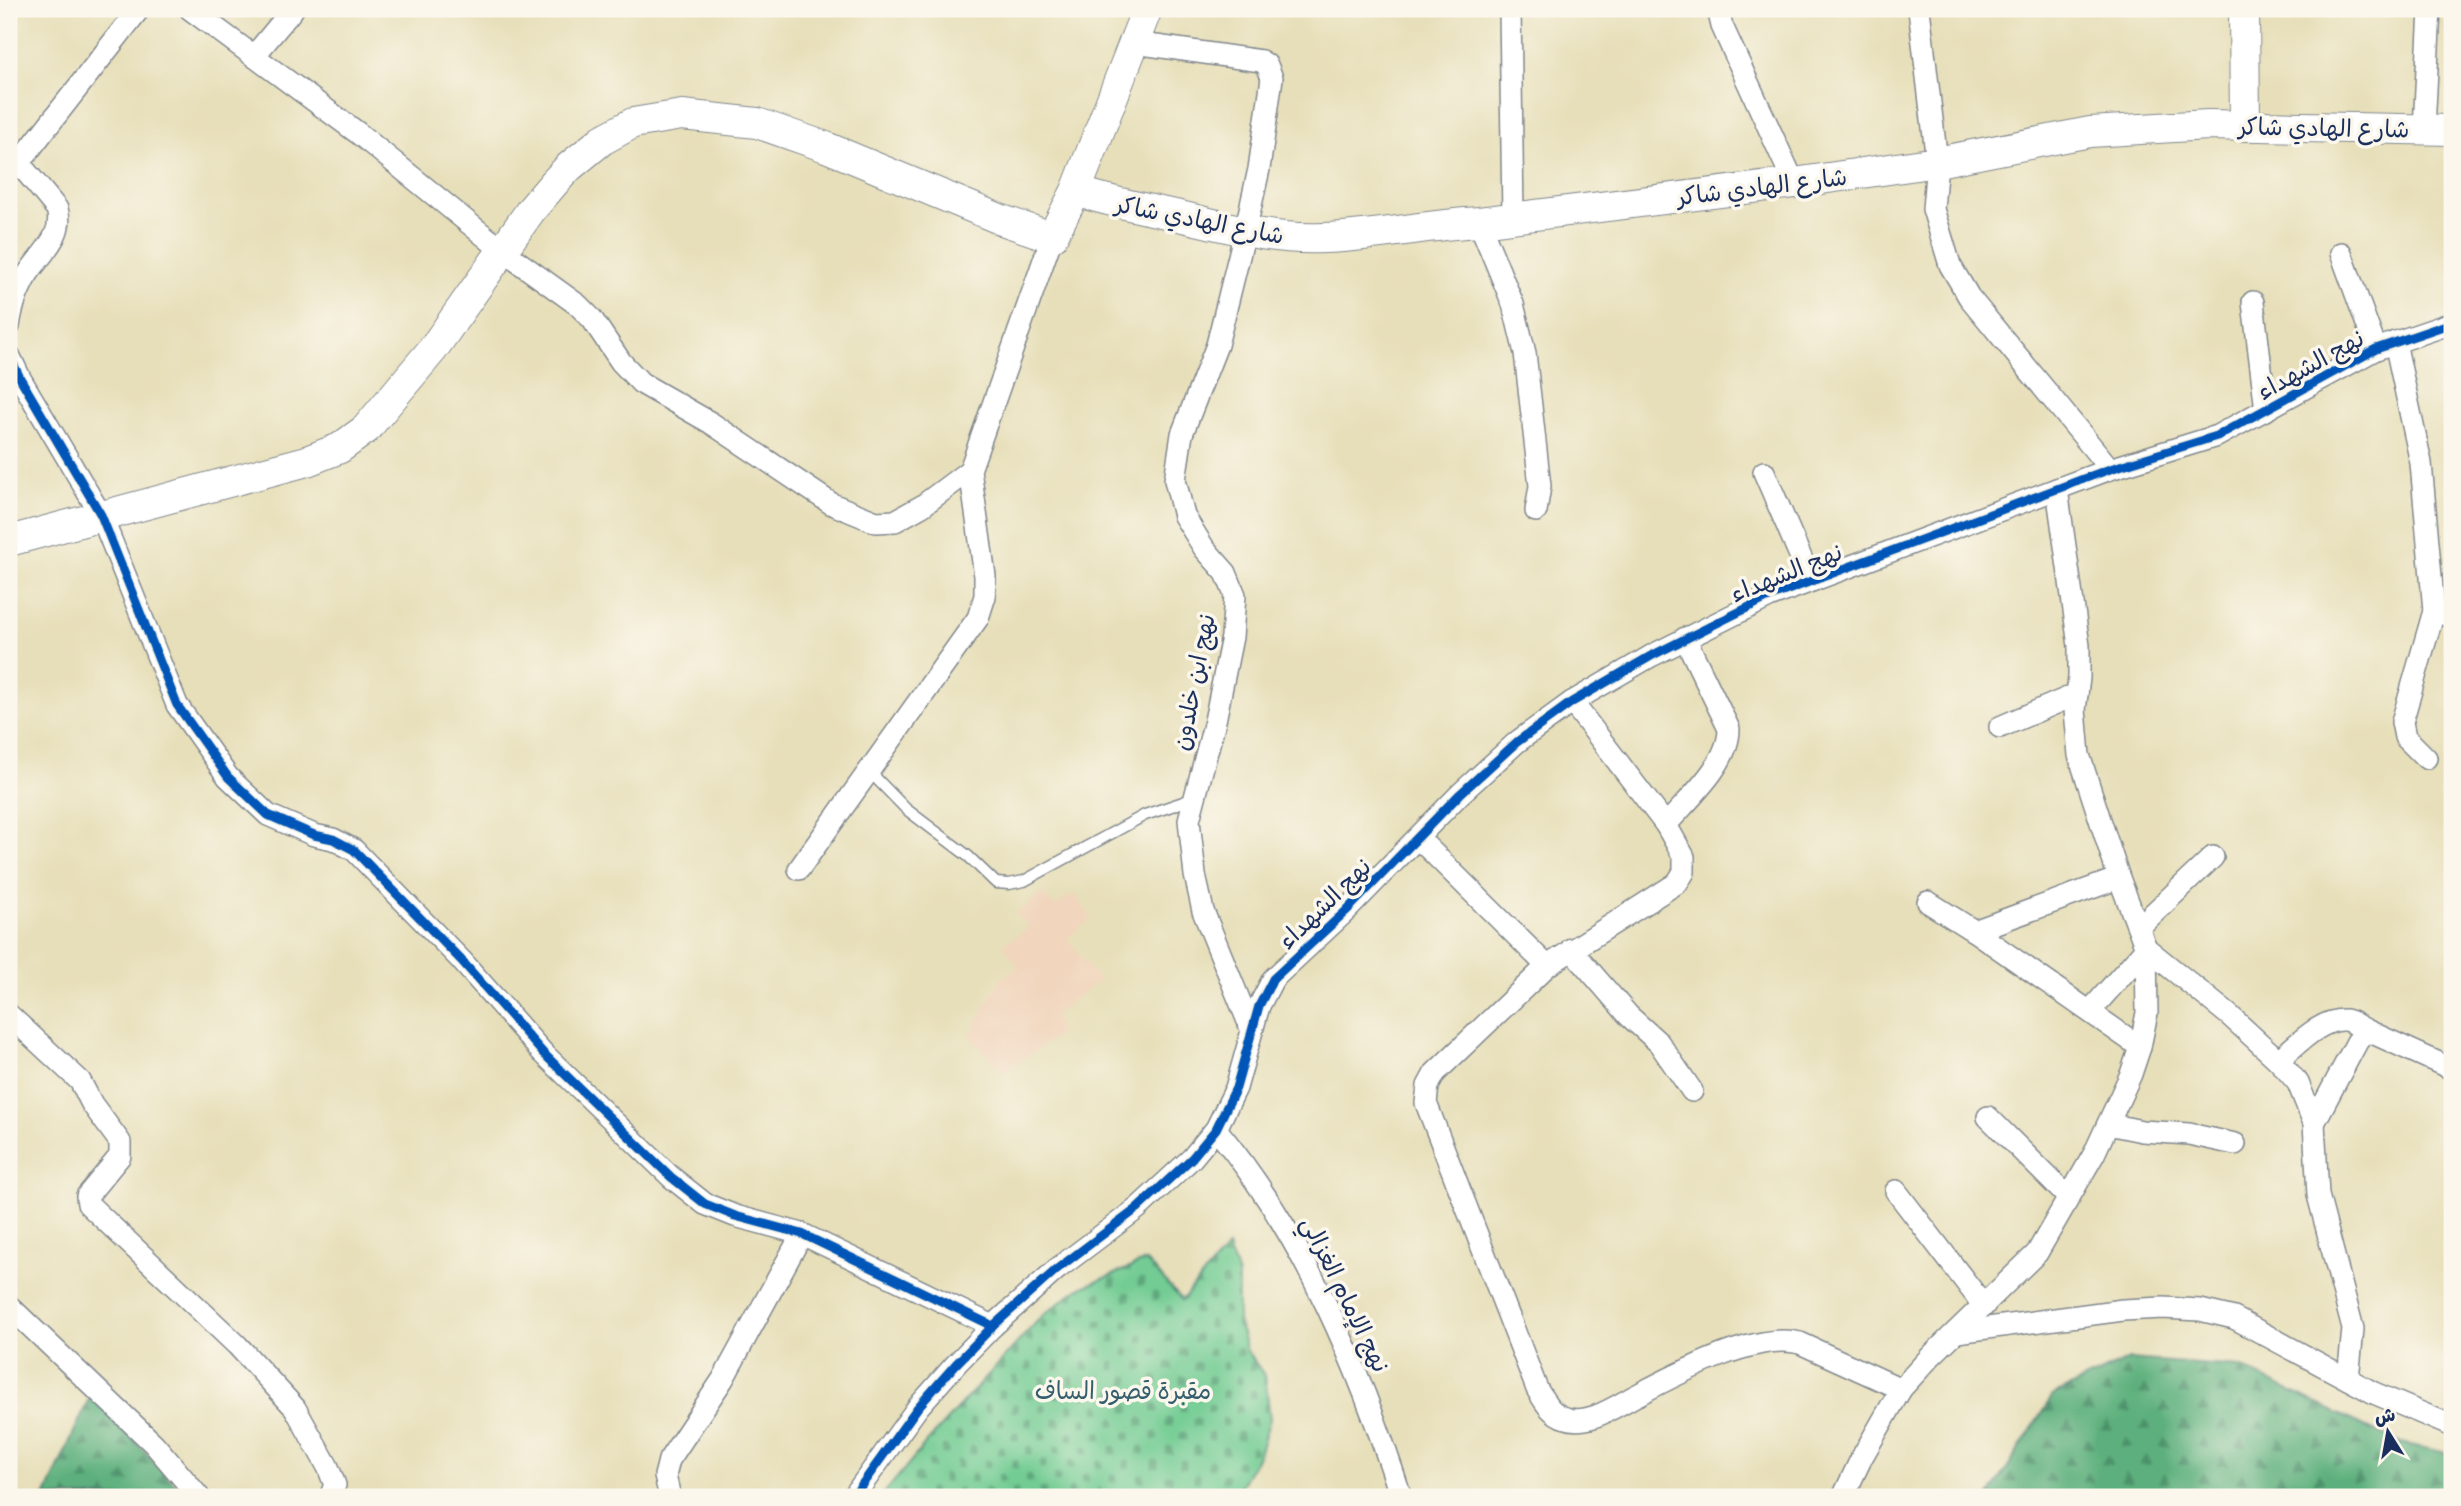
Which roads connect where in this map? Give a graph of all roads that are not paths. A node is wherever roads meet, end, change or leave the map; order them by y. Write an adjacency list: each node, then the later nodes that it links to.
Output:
1 (139, 9): 14 (street)
2 (190, 9): 11 (street)
3 (293, 9): 11 (street)
4 (1147, 9): 10 (street)
5 (1510, 9): 18 (street)
6 (1718, 9): 16 (street)
7 (1919, 9): 15 (street)
8 (2244, 9): 12 (street)
9 (2430, 9): 13 (street)
10 (1135, 43): 17 (street); 20 (street, نهج ابن خلدون)
11 (254, 56): 22 (street)
12 (2245, 126): 13 (street, شارع الهادي شاكر); 15 (street, شارع الهادي شاكر)
13 (2438, 129)
14 (14, 157): 26 (street)
15 (1937, 162): 16 (street, شارع الهادي شاكر); 31 (street)
16 (1794, 183): 18 (street, شارع الهادي شاكر)
17 (1076, 191): 20 (street, شارع الهادي شاكر); 21 (street)
18 (1513, 217): 19 (street, شارع الهادي شاكر)
19 (1479, 222): 20 (street, شارع الهادي شاكر); 34 (street)
20 (1245, 232): 45 (street, نهج ابن خلدون)
21 (1052, 237): 22 (street); 30 (street)
22 (503, 251): 30 (street); 35 (street)
23 (2341, 253): 27 (street)
24 (2253, 302): 29 (street)
25 (2452, 323): 27 (street, نهج الشهداء)
26 (9, 326)
27 (2385, 346): 29 (street, نهج الشهداء); 38 (street)
28 (9, 355): 35 (street)
29 (2266, 410): 31 (street, نهج الشهداء)
30 (970, 470): 44 (street)
31 (2110, 470): 33 (street, نهج الشهداء)
32 (1764, 472): 37 (street)
33 (2057, 489): 37 (street, نهج الشهداء); 40 (street)
34 (1536, 511)
35 (101, 515): 36 (street); 72 (street)
36 (9, 541)
37 (1811, 581): 39 (street, نهج الشهداء)
38 (2443, 614): 43 (street)
39 (1685, 638): 41 (street, نهج الشهداء); 46 (street)
40 (2077, 694): 42 (street); 50 (street)
41 (1573, 702): 46 (street); 47 (street, نهج الشهداء)
42 (2000, 727)
43 (2426, 758)
44 (869, 771): 45 (lane); 49 (street)
45 (1195, 798): 60 (street, نهج ابن خلدون)
46 (1666, 825): 55 (street)
47 (1418, 838): 56 (street); 60 (street, نهج الشهداء)
48 (2213, 857): 52 (street)
49 (799, 869)
50 (2119, 878): 52 (street); 53 (street)
51 (1928, 902): 53 (street)
52 (2139, 928): 54 (street)
53 (1974, 931): 57 (street)
54 (2146, 948): 57 (street); 61 (street); 62 (street)
55 (1571, 949): 56 (street); 64 (street)
56 (1547, 966): 78 (street)
57 (2090, 1010): 61 (street)
58 (9, 1015): 81 (street)
59 (2366, 1030): 62 (street); 63 (street); 66 (street)
60 (1252, 1031): 68 (street, نهج الشهداء)
61 (2140, 1047): 67 (street)
62 (2278, 1060): 66 (street)
63 (2452, 1069)
64 (1692, 1090)
65 (1988, 1117): 71 (street)
66 (2314, 1123): 77 (street)
67 (2108, 1124): 69 (street); 71 (street)
68 (1216, 1129): 75 (street, نهج الشهداء); 84 (street, نهج الإمام الغزالي)
69 (2235, 1143)
70 (1896, 1191): 74 (street)
71 (2068, 1197): 74 (street)
72 (802, 1234): 75 (street); 82 (street)
73 (9, 1306): 80 (street)
74 (1984, 1306): 76 (street)
75 (993, 1326): 83 (street, نهج الشهداء)
76 (1956, 1332): 77 (street); 78 (street)
77 (2348, 1379): 79 (street)
78 (1901, 1389): 85 (street)
79 (2452, 1426)
80 (199, 1497)
81 (330, 1497)
82 (670, 1497)
83 (853, 1497)
84 (1401, 1497)
85 (1843, 1497)

